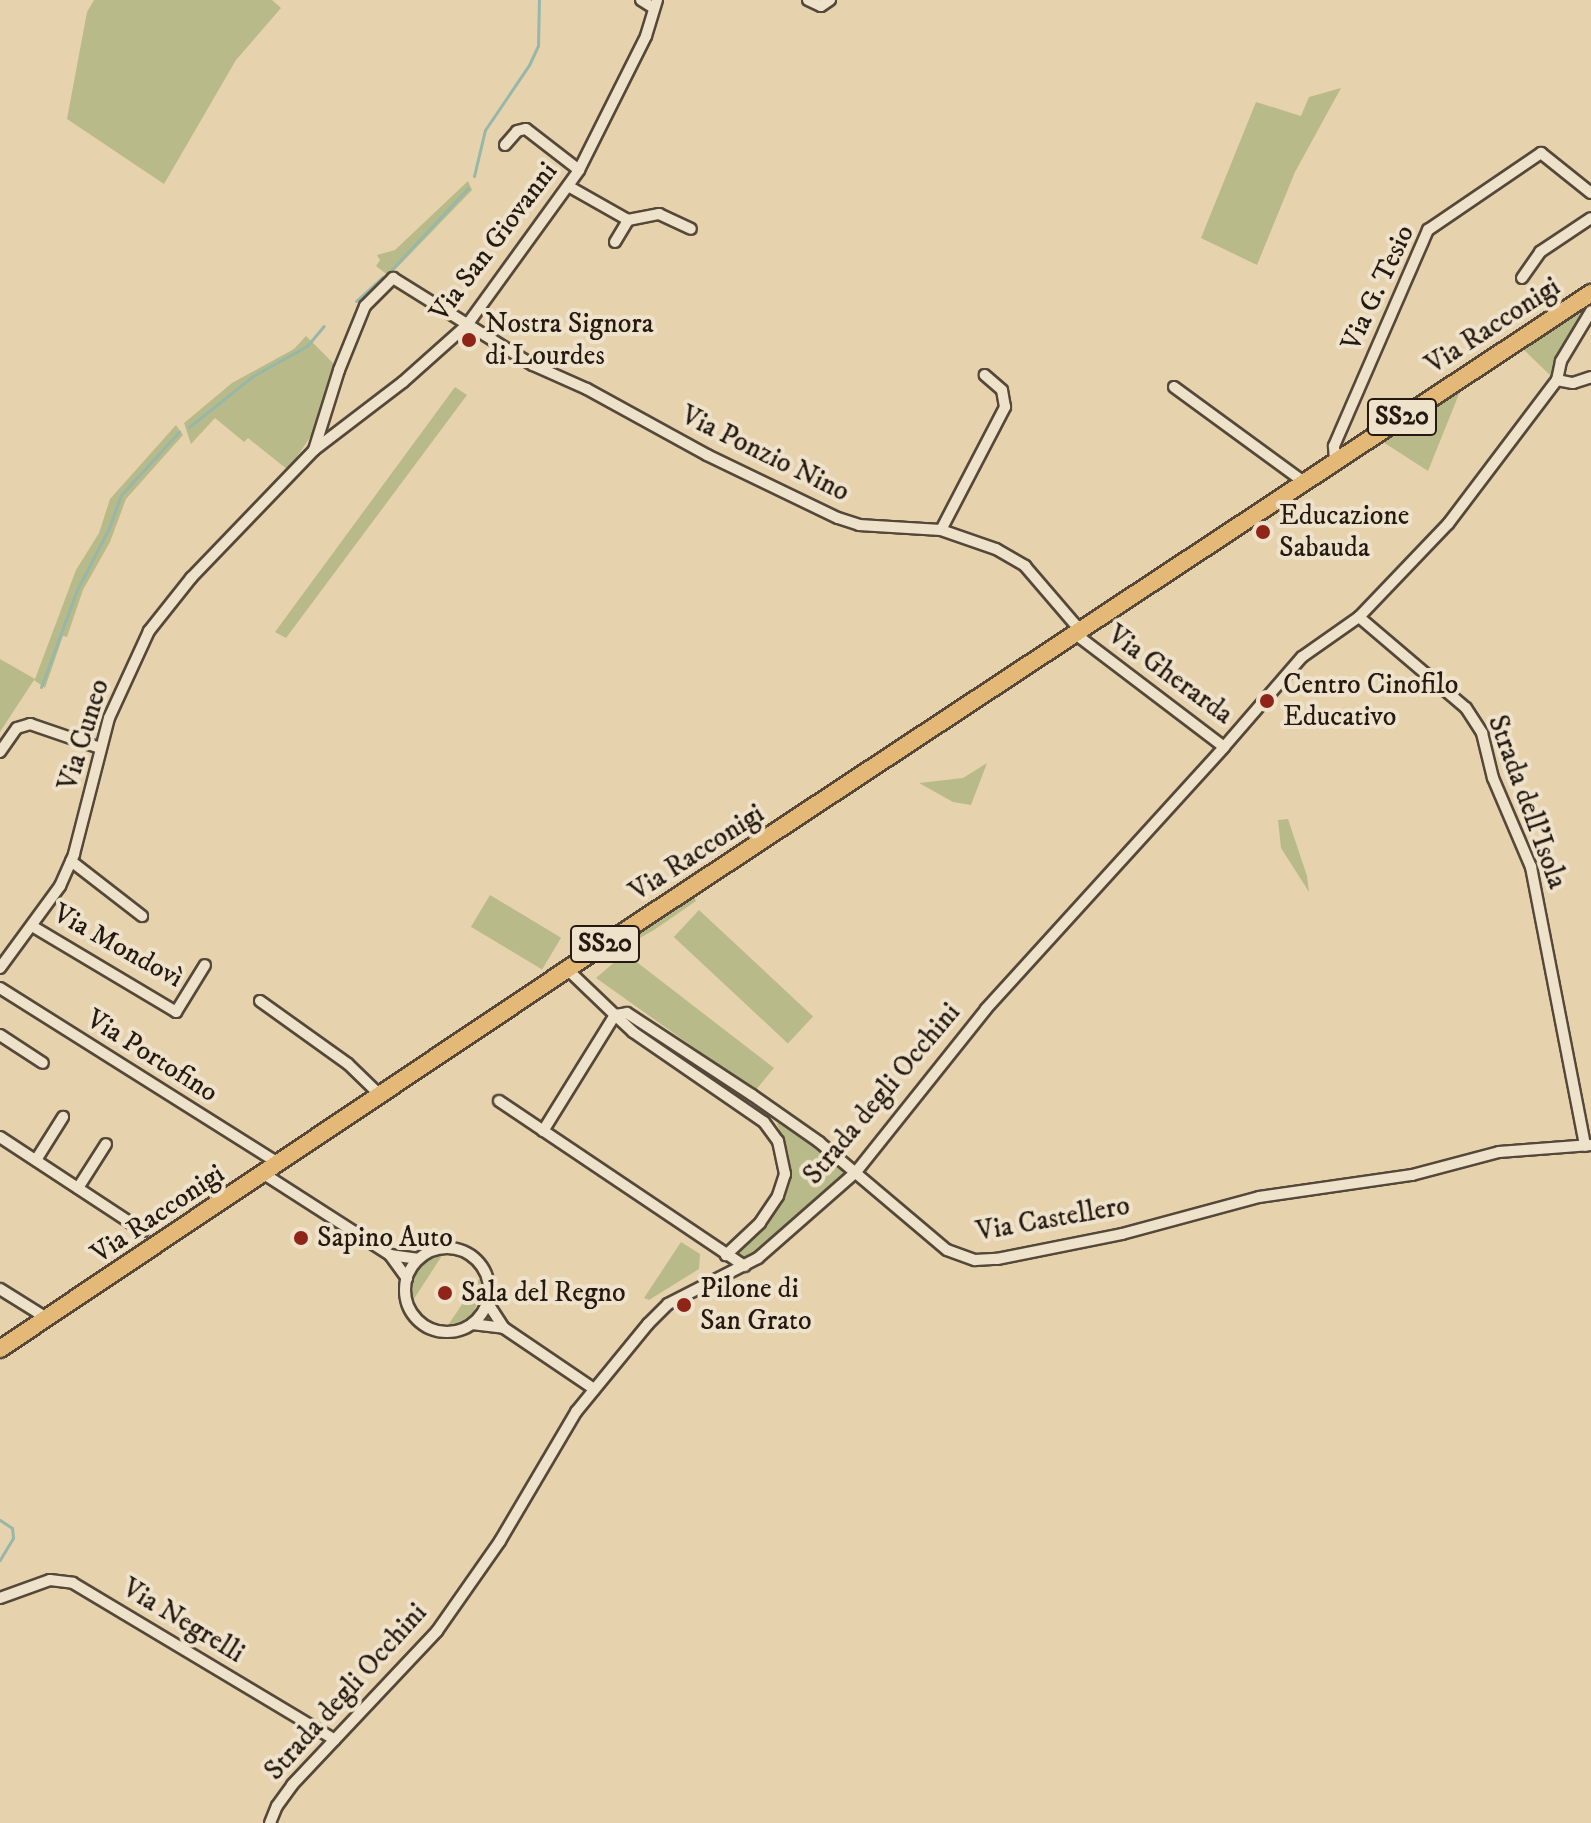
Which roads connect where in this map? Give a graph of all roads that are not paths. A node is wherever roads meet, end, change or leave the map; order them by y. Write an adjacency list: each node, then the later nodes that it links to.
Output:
1 (641, 0): 4 (street)
2 (808, 0): 3 (street)
3 (830, 0)
4 (656, 4): 6 (street, Via San Giovanni)
5 (505, 145): 6 (street)
6 (579, 170): 7 (street, Via San Giovanni)
7 (568, 186): 10 (street); 16 (street, Via San Giovanni)
8 (1591, 193): 22 (street, Via G. Tesio)
9 (1591, 218): 13 (street)
10 (628, 220): 11 (street); 12 (street)
11 (691, 229)
12 (615, 242)
13 (1522, 278)
14 (1591, 293): 22 (main road, Via Racconigi / SS20)
15 (1591, 311): 19 (street, Via Gherarda)
16 (467, 325): 21 (street, Via San Giovanni); 21 (street, Via Ponzio Nino); 24 (street, Via Ponzio Nino)
17 (985, 375): 24 (street)
18 (1591, 377): 19 (street)
19 (1557, 380): 26 (street, Via Gherarda)
20 (1174, 387): 23 (street)
21 (314, 450): 25 (street, Via San Giovanni)
22 (1335, 461): 23 (main road, Via Racconigi / SS20)
23 (1304, 482): 27 (main road, Via Racconigi / SS20)
24 (941, 530): 27 (street, Via Ponzio Nino)
25 (237, 531): 29 (street, Via Cuneo)
26 (1359, 617): 28 (street, Via Gherarda); 48 (street, Strada dell'Isola)
27 (1077, 631): 28 (street, Via Gherarda); 36 (main road, Via Racconigi / SS20)
28 (1224, 747): 51 (street, Strada degli Occhini)
29 (100, 748): 30 (street); 31 (street, Via Cuneo)
30 (0, 752)
31 (71, 861): 32 (street); 33 (street, Via Cuneo)
32 (142, 916)
33 (32, 926): 34 (street, Via Mondovì); 35 (street, Via Cuneo)
34 (205, 965)
35 (0, 968)
36 (567, 969): 39 (street, Via Castellero); 42 (main road, Via Racconigi / SS20)
37 (0, 988): 50 (street, Via Portofino)
38 (260, 1001): 42 (street)
39 (615, 1015): 45 (street); 51 (street, Via Castellero); 56 (street)
40 (0, 1035): 41 (street)
41 (43, 1063)
42 (381, 1096): 50 (main road, Via Racconigi / SS20)
43 (499, 1101): 45 (street)
44 (63, 1117): 49 (street)
45 (543, 1131): 56 (street)
46 (0, 1137): 49 (street)
47 (106, 1144): 53 (street)
48 (1588, 1146): 51 (street, Via Castellero)
49 (36, 1160): 53 (street)
50 (279, 1164): 52 (main road, Via Racconigi / SS20)
51 (856, 1172): 58 (street, Strada degli Occhini)
52 (264, 1174): 55 (street); 62 (main road, Via Racconigi / SS20)
53 (78, 1188): 54 (street)
54 (143, 1231)
55 (390, 1255): 57 (street); 59 (street)
56 (726, 1255): 58 (street)
57 (419, 1259): 59 (street); 61 (street)
58 (745, 1266): 66 (street, Strada degli Occhini)
59 (407, 1278): 63 (street)
60 (0, 1289): 62 (street)
61 (487, 1302): 63 (street); 64 (street)
62 (48, 1319): 65 (main road, Via Racconigi / SS20)
63 (472, 1324): 64 (street)
64 (504, 1328): 66 (street)
65 (0, 1349)
66 (594, 1389): 68 (street, Strada degli Occhini)
67 (0, 1598): 68 (street, Via Negrelli)
68 (335, 1740): 69 (street, Strada degli Occhini)
69 (270, 1823)

